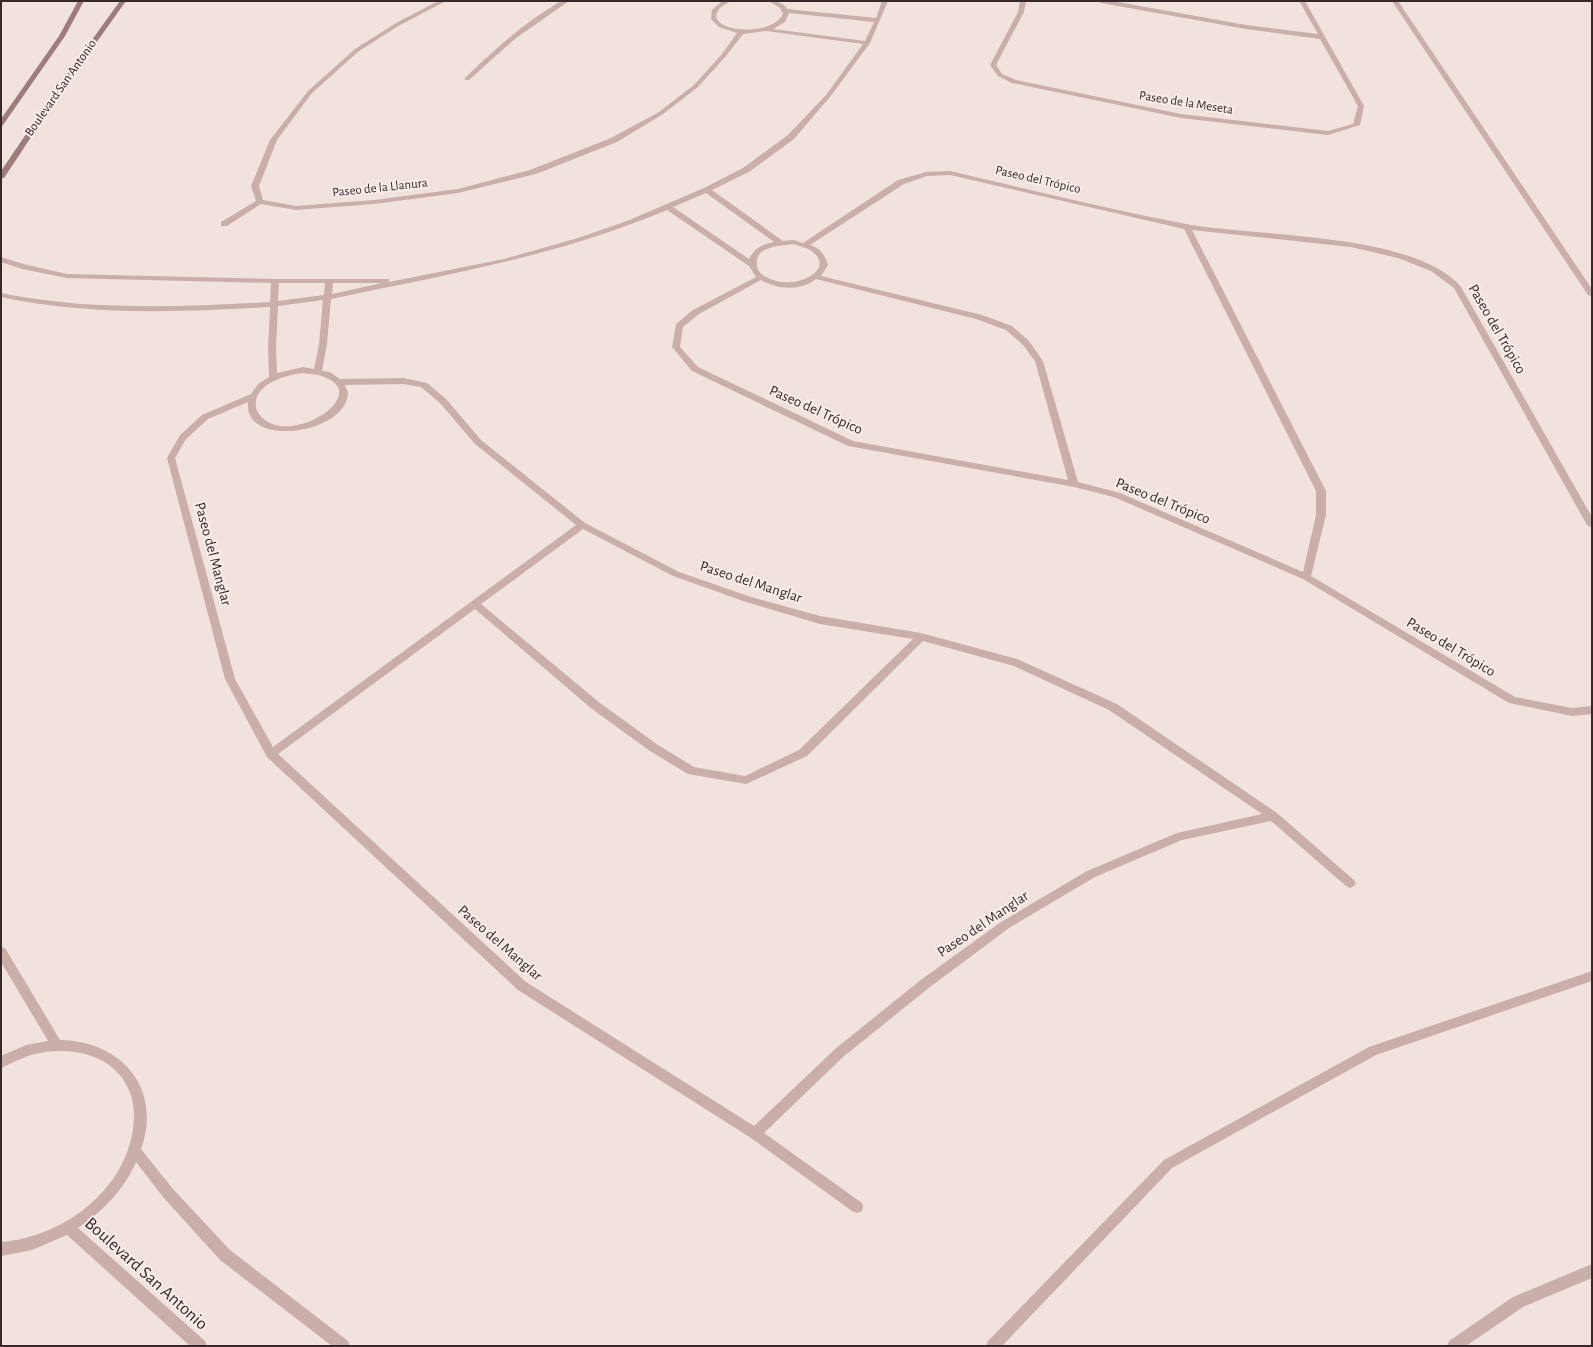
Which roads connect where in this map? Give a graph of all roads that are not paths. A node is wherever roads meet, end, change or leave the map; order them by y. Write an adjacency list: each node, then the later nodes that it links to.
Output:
1 (81, 1): 19 (street, Boulevard San Antonio)
2 (123, 1): 20 (street, Boulevard San Antonio)
3 (443, 1): 22 (street)
4 (566, 1): 18 (street)
5 (728, 1): 15 (street)
6 (772, 1): 12 (street)
7 (885, 1): 13 (street)
8 (1023, 1): 16 (street, Paseo de la Meseta)
9 (1101, 1): 16 (street)
10 (1302, 1): 16 (street, Paseo de la Meseta)
11 (1395, 1): 36 (street)
12 (785, 11): 13 (street); 14 (street)
13 (878, 20): 17 (street)
14 (769, 30): 15 (street); 17 (street)
15 (742, 32): 22 (street, Paseo de la Llanura)
16 (1322, 37)
17 (867, 43): 21 (street)
18 (467, 79)
19 (1, 124)
20 (1, 176)
21 (707, 190): 23 (street); 26 (street)
22 (260, 202): 24 (street)
23 (669, 208): 29 (street); 33 (street)
24 (224, 224)
25 (1187, 227): 27 (street, Paseo del Trópico); 45 (street, Paseo del Trópico); 46 (street)
26 (781, 243): 27 (street); 29 (street)
27 (805, 245): 30 (street)
28 (1, 259): 32 (street)
29 (751, 264): 31 (street)
30 (817, 277): 31 (street); 43 (street)
31 (760, 278): 43 (street, Paseo del Trópico)
32 (275, 281): 34 (street); 38 (street)
33 (410, 281): 34 (street); 37 (street)
34 (329, 282): 37 (street)
35 (1, 295): 38 (street)
36 (1592, 295)
37 (328, 297): 38 (street); 39 (street)
38 (273, 304): 40 (street)
39 (318, 371): 40 (street, Paseo del Manglar); 41 (street, Paseo del Manglar)
40 (273, 378): 42 (street, Paseo del Manglar)
41 (340, 382): 42 (street); 44 (street, Paseo del Manglar)
42 (253, 396): 50 (street, Paseo del Manglar)
43 (1074, 484): 46 (street, Paseo del Trópico)
44 (582, 525): 47 (street); 48 (street, Paseo del Manglar)
45 (1592, 525)
46 (1306, 577): 49 (street, Paseo del Trópico)
47 (475, 604): 48 (street); 50 (street)
48 (921, 637): 51 (street, Paseo del Manglar)
49 (1592, 710)
50 (271, 754): 57 (street, Paseo del Manglar)
51 (1273, 816): 52 (street, Paseo del Manglar); 57 (street, Paseo del Manglar)
52 (1350, 882)
53 (1, 952): 55 (street)
54 (1592, 976): 65 (street)
55 (57, 1046): 56 (street, Boulevard San Antonio); 58 (street, Boulevard San Antonio)
56 (1, 1062)
57 (755, 1134): 59 (street, Paseo del Manglar)
58 (135, 1151): 60 (street, Boulevard San Antonio); 64 (street)
59 (857, 1207)
60 (68, 1228): 61 (street, Boulevard San Antonio); 63 (street, Boulevard San Antonio)
61 (1, 1249)
62 (1592, 1271): 66 (street)
63 (200, 1346)
64 (343, 1346)
65 (993, 1346)
66 (1454, 1346)

